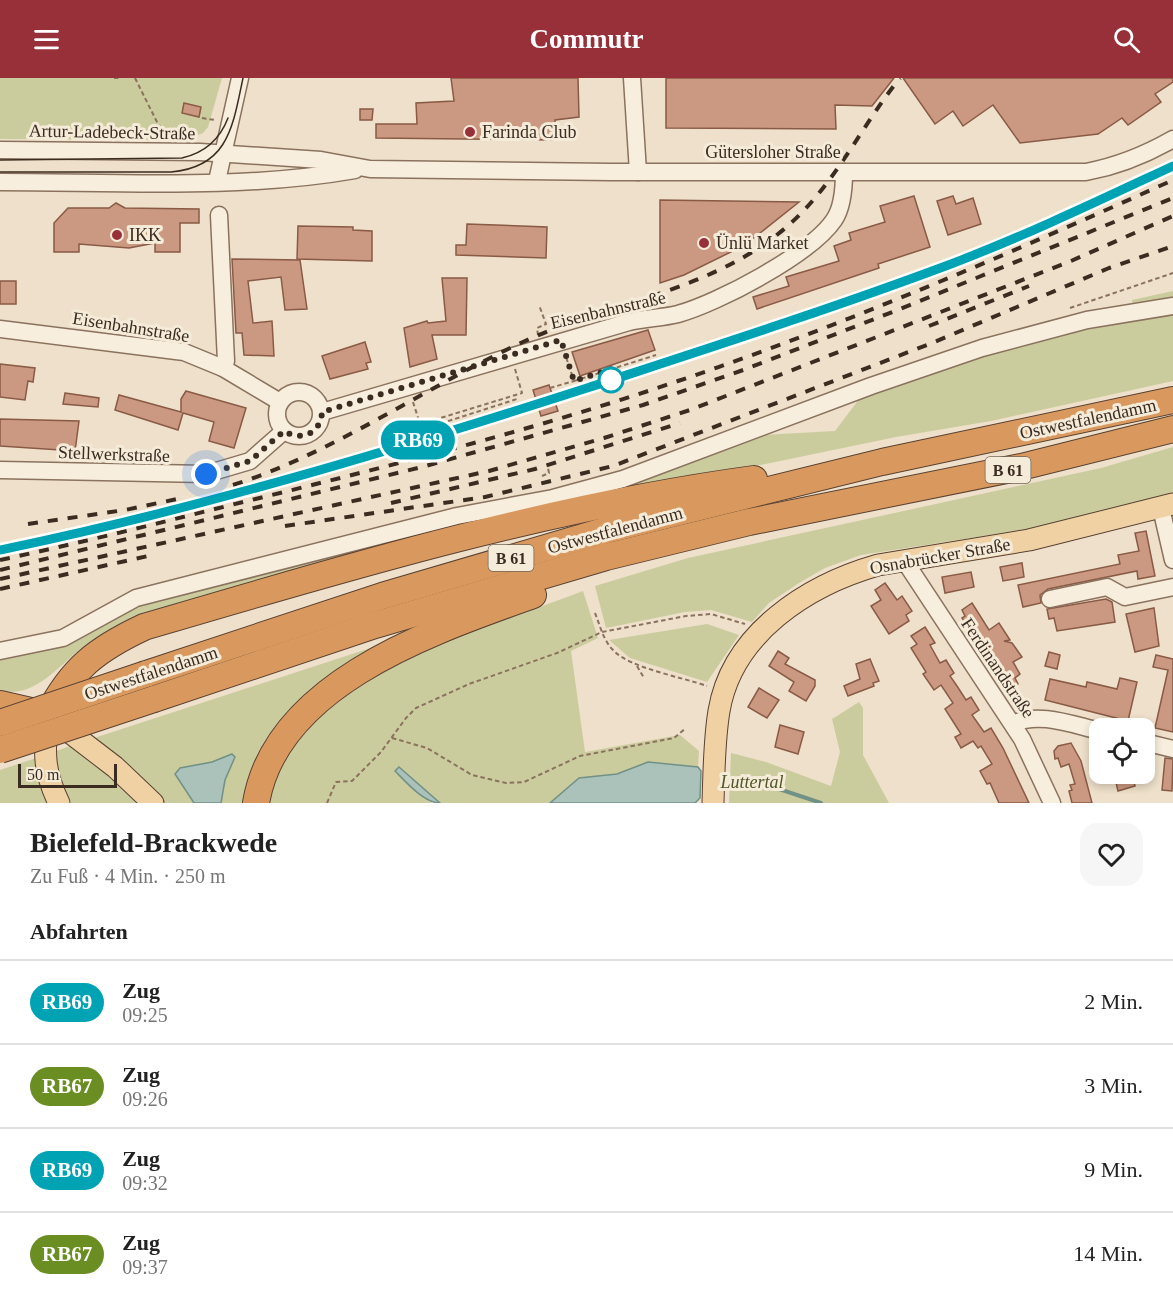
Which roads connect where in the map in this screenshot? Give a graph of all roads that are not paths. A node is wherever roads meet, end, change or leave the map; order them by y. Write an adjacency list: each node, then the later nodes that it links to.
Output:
1 (240, 78): 5 (street)
2 (632, 78): 7 (street)
3 (1173, 138): 8 (street, Gütersloher Straße)
4 (0, 150): 5 (street, Artur-Ladebeck-Straße)
5 (223, 154): 6 (street, Gütersloher Straße); 9 (street)
6 (365, 169): 7 (street, Gütersloher Straße); 9 (street, Gütersloher Straße)
7 (638, 172): 8 (street, Gütersloher Straße)
8 (844, 172): 17 (street, Eisenbahnstraße)
9 (217, 181): 10 (street)
10 (0, 182)
11 (219, 215): 14 (street)
12 (1173, 306): 28 (street)
13 (0, 329): 14 (street, Eisenbahnstraße)
14 (223, 368): 16 (street, Eisenbahnstraße)
15 (1173, 400): 20 (highway, Ostwestfalendamm / B 61)
16 (280, 402): 17 (street); 19 (street)
17 (322, 412): 19 (street)
18 (1173, 429): 22 (highway, Ostwestfalendamm / B 61)
19 (284, 431): 21 (street, Stellwerkstraße)
20 (882, 462): 30 (highway); 31 (highway, Ostwestfalendamm / B 61, bridge)
21 (0, 470)
22 (842, 504): 35 (highway, Ostwestfalendamm / B 61, bridge); 39 (highway, B 61)
23 (1167, 506): 24 (main road, Osnabrücker Straße); 25 (street)
24 (904, 560): 32 (street, Ferdinandstraße); 40 (main road, Osnabrücker Straße)
25 (1173, 560)
26 (1173, 587): 27 (street)
27 (1050, 599)
28 (0, 651)
29 (0, 704): 30 (highway)
30 (48, 716): 37 (main road); 38 (main road)
31 (0, 723)
32 (1013, 724): 33 (street); 41 (street, Ferdinandstraße)
33 (1089, 729)
34 (1155, 745): 36 (street)
35 (0, 750)
36 (1173, 750)
37 (59, 803)
38 (153, 803)
39 (256, 803)
40 (713, 803)
41 (1052, 803)

